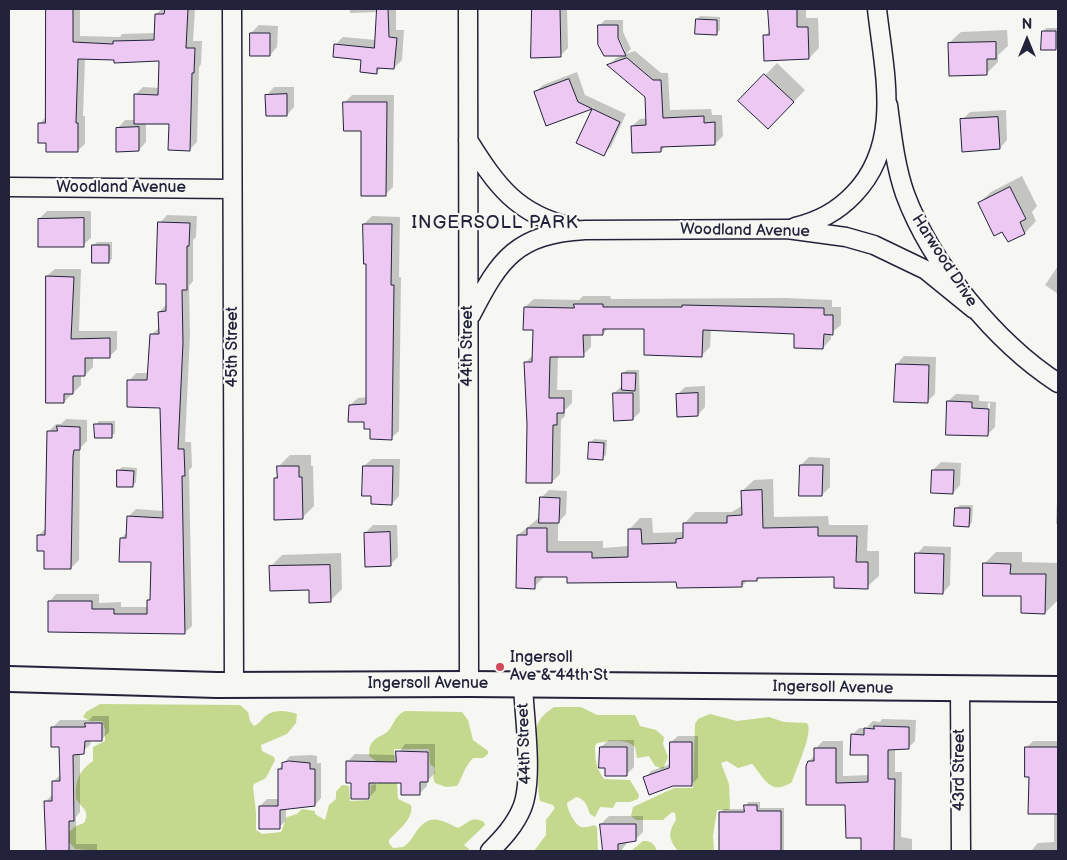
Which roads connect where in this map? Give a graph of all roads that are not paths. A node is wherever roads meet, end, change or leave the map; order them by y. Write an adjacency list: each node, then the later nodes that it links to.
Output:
1 (232, 9): 7 (street, 45th Street)
2 (468, 9): 5 (street, 44th Street)
3 (877, 9): 4 (street, Harwood Drive)
4 (888, 105): 8 (street, Harwood Drive); 10 (street, Harwood Drive)
5 (468, 139): 9 (street, Woodland Avenue); 11 (street, 44th Street)
6 (9, 187): 7 (street, Woodland Avenue)
7 (232, 189): 16 (street, 45th Street)
8 (787, 229): 9 (street, Woodland Avenue); 10 (street, Woodland Avenue)
9 (585, 230): 11 (street, Woodland Avenue)
10 (974, 309): 12 (street, Harwood Drive)
11 (468, 320): 14 (street, 44th Street)
12 (1058, 383)
13 (9, 679): 16 (main road, Ingersoll Avenue)
14 (469, 684): 15 (main road, Ingersoll Avenue); 16 (main road, Ingersoll Avenue)
15 (523, 684): 17 (main road, Ingersoll Avenue); 19 (street, 44th Street)
16 (234, 685)
17 (960, 689): 18 (main road, Ingersoll Avenue); 20 (street, 43rd Street)
18 (1058, 689)
19 (490, 851)
20 (961, 851)

